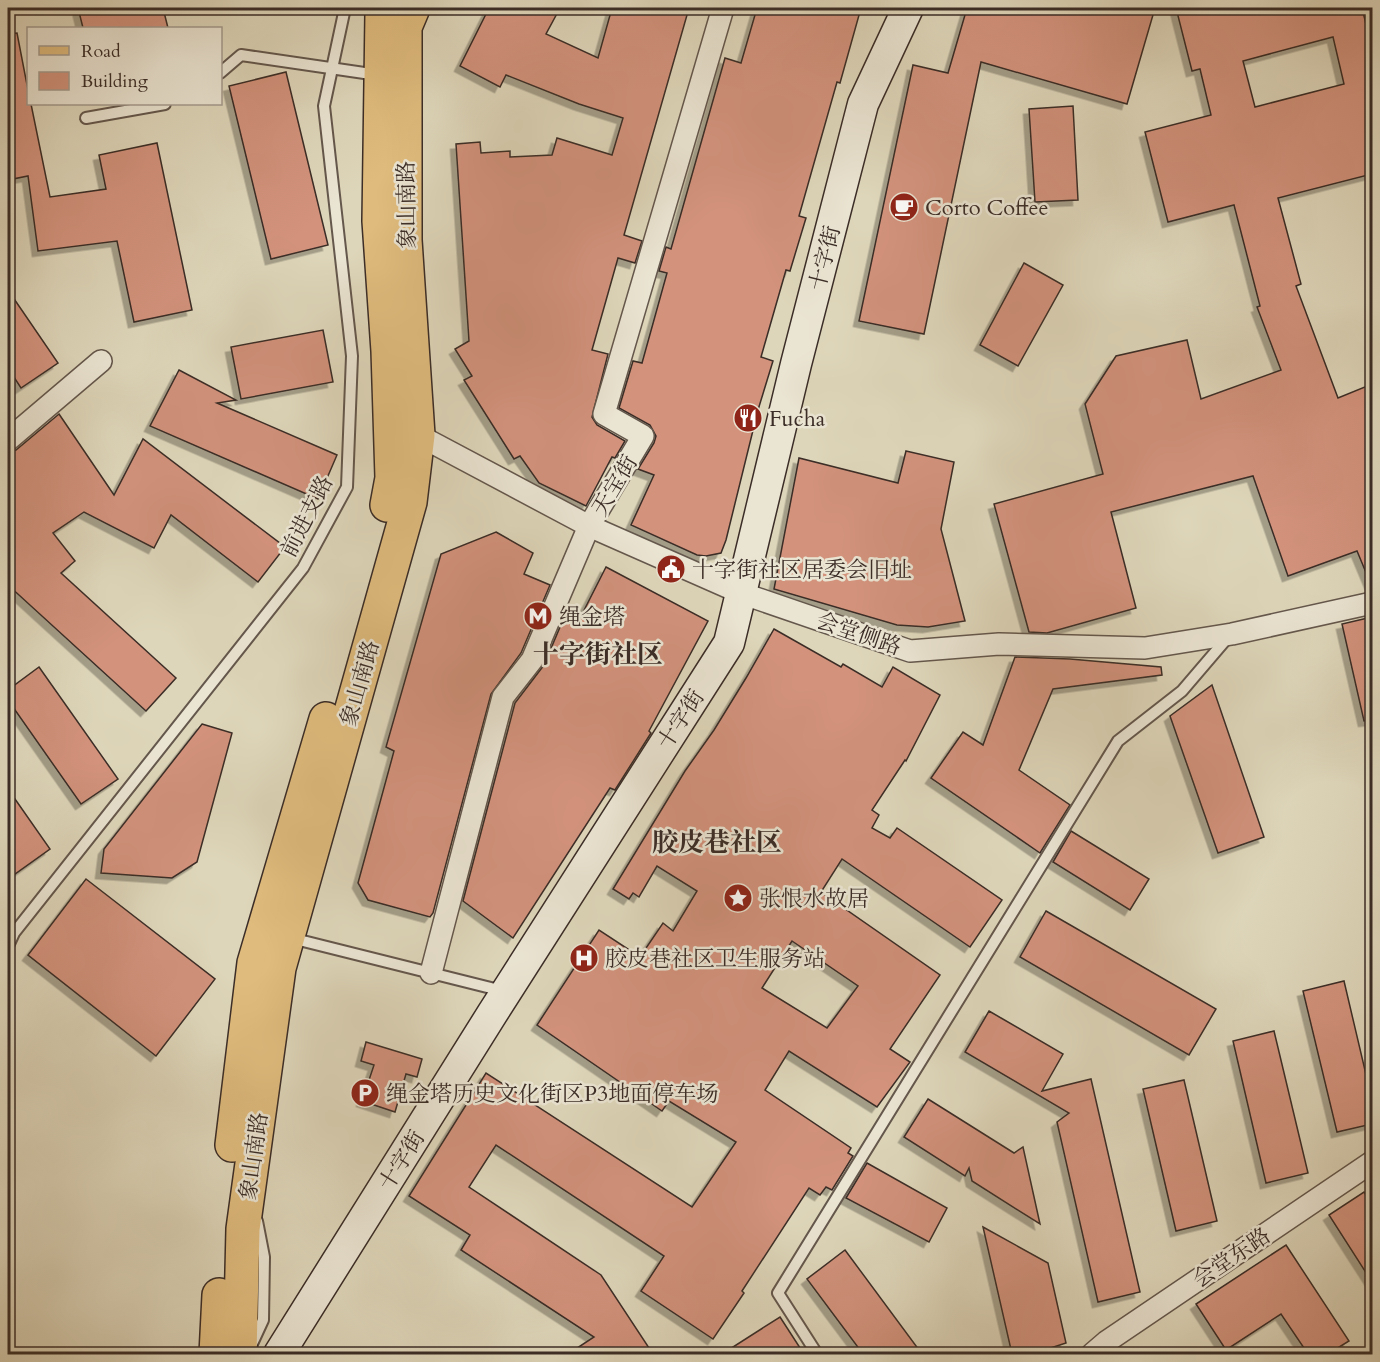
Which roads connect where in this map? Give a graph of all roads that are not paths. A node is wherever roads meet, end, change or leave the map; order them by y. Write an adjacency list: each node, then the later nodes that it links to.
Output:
1 (345, 8): 6 (lane, 前进支路)
2 (384, 8): 8 (main road, 象山南路)
3 (413, 8): 12 (main road, 象山南路)
4 (723, 8): 14 (street, 天宝街)
5 (908, 8): 15 (street, 十字街)
6 (332, 68): 7 (lane); 8 (lane); 19 (lane, 前进支路)
7 (222, 71)
8 (381, 75): 25 (main road, 象山南路)
9 (159, 105): 10 (lane)
10 (86, 118)
11 (101, 361): 13 (street)
12 (418, 435): 14 (street, 会堂侧路); 18 (main road, 象山南路)
13 (8, 440)
14 (589, 526): 15 (street, 会堂侧路); 20 (street, 天宝街)
15 (741, 593): 17 (street, 会堂侧路); 21 (street, 十字街)
16 (1372, 603): 17 (street, 会堂侧路)
17 (1232, 634): 29 (lane)
18 (288, 937): 20 (lane); 23 (main road, 象山南路)
19 (8, 946)
20 (431, 973): 21 (lane)
21 (506, 991): 28 (street, 十字街)
22 (1372, 1162): 24 (street, 会堂东路)
23 (249, 1181): 26 (main road, 象山南路); 27 (lane)
24 (1103, 1350)
25 (216, 1354)
26 (240, 1354)
27 (247, 1354)
28 (279, 1354)
29 (817, 1354)

